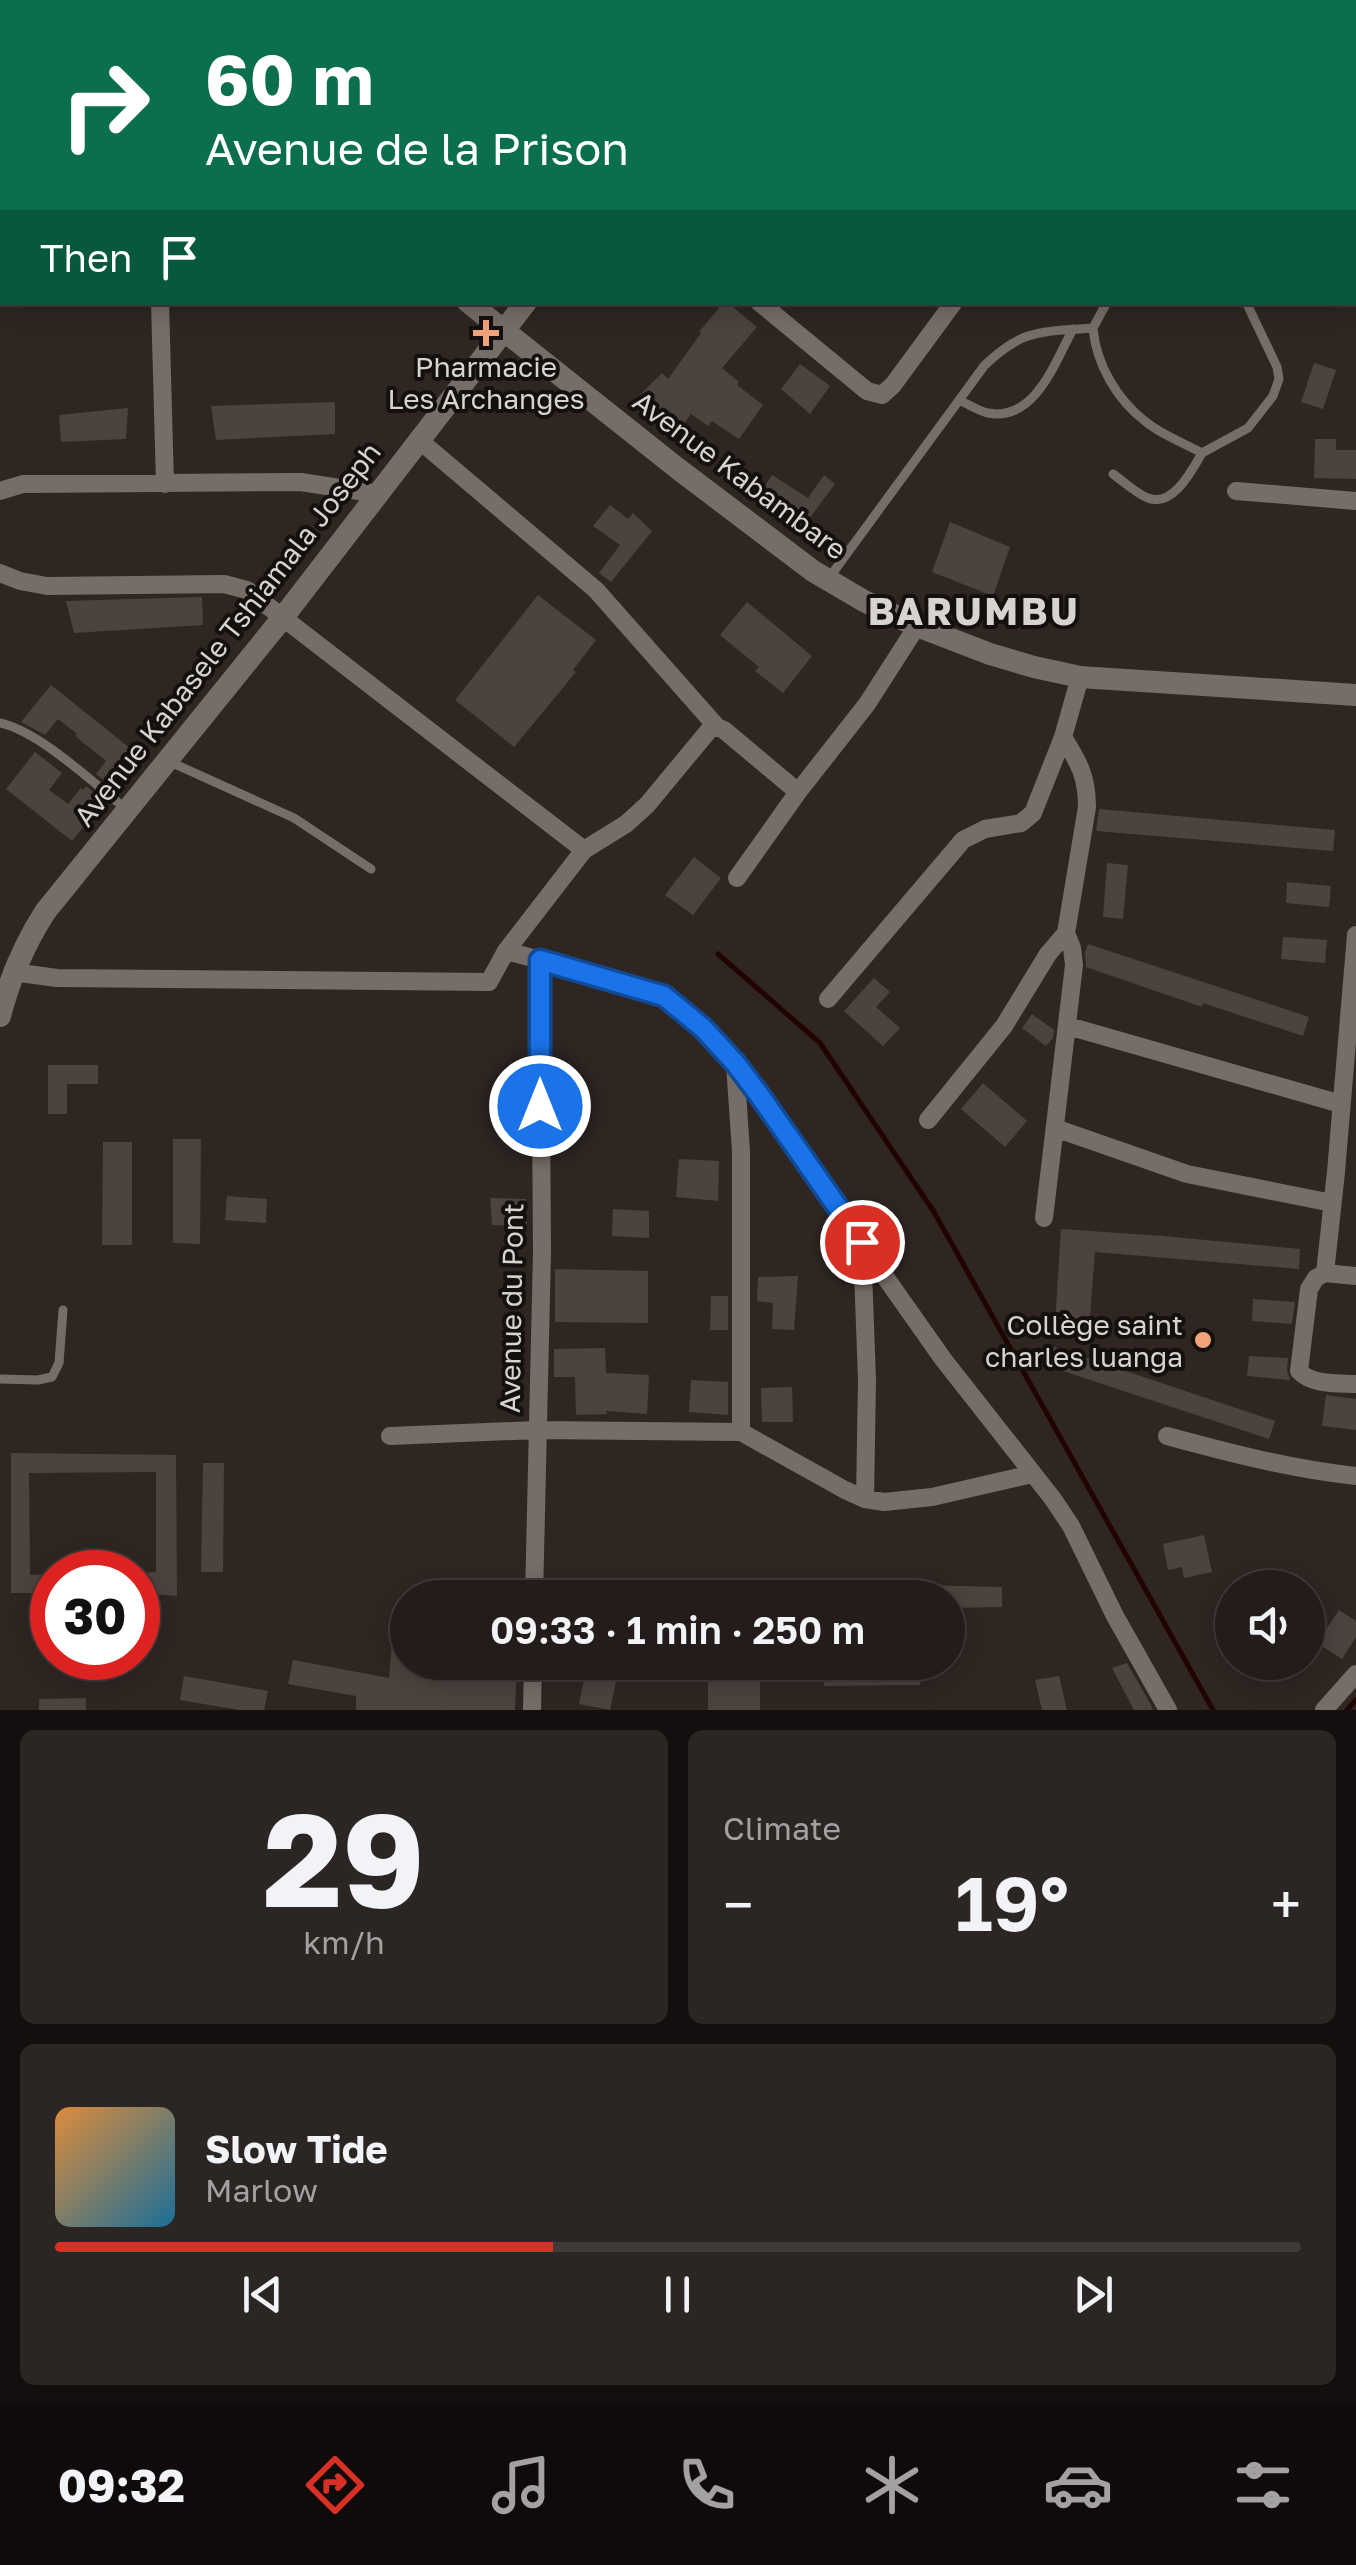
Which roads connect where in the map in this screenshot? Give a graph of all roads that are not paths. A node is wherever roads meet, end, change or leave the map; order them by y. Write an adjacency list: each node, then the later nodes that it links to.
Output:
1 (160, 305): 15 (street)
2 (472, 305): 10 (main road, Avenue Kabambare)
3 (524, 305): 10 (main road, Avenue Kabasele Tshiamala Joseph)
4 (767, 305): 5 (street)
5 (952, 305)
6 (1104, 305): 8 (lane)
7 (1247, 305): 13 (lane)
8 (1092, 328): 9 (lane); 13 (lane)
9 (1072, 329): 11 (lane); 11 (lane)
10 (504, 330): 12 (main road, Avenue Kabasele Tshiamala Joseph); 21 (main road, Avenue Kabambare)
11 (959, 400): 21 (lane)
12 (419, 440): 18 (main road, Avenue Kabasele Tshiamala Joseph); 27 (street)
13 (1202, 453): 14 (lane)
14 (1113, 474)
15 (166, 484): 16 (street); 18 (street)
16 (0, 491)
17 (1236, 491): 19 (street)
18 (378, 494): 22 (main road, Avenue Kabasele Tshiamala Joseph)
19 (1356, 501)
20 (0, 573): 22 (street)
21 (828, 579): 23 (main road, Avenue Kabambare)
22 (284, 616): 29 (main road, Avenue Kabasele Tshiamala Joseph); 32 (street)
23 (917, 626): 24 (main road, Avenue Kabambare); 30 (street)
24 (1080, 677): 25 (main road, Avenue Kabambare); 28 (street)
25 (1356, 695)
26 (0, 722): 31 (lane)
27 (717, 727): 30 (street); 32 (street)
28 (1063, 737): 35 (street); 41 (street)
29 (166, 760): 31 (main road, Avenue Kabasele Tshiamala Joseph); 33 (lane)
30 (798, 792): 34 (street)
31 (127, 810): 40 (main road, Avenue Kabasele Tshiamala Joseph)
32 (584, 850): 37 (street)
33 (371, 870)
34 (737, 878)
35 (1066, 932): 43 (street); 47 (street)
36 (1356, 935): 39 (street)
37 (506, 951): 38 (street); 40 (street)
38 (540, 960): 44 (street); 59 (street, Avenue du Pont)
39 (1354, 966): 45 (street)
40 (12, 972): 42 (main road, Avenue Kabasele Tshiamala Joseph)
41 (828, 999)
42 (0, 1016)
43 (1068, 1026): 46 (street); 48 (street)
44 (736, 1064): 53 (street); 60 (street)
45 (1350, 1070): 46 (street)
46 (1341, 1104): 49 (street)
47 (928, 1120)
48 (1056, 1128): 51 (street); 52 (street)
49 (1336, 1172): 50 (street); 51 (street)
50 (1356, 1174)
51 (1332, 1203): 54 (street)
52 (1044, 1218)
53 (862, 1242): 63 (street); 65 (street)
54 (1325, 1272): 55 (street); 58 (street)
55 (1356, 1276)
56 (63, 1310): 57 (lane)
57 (0, 1379)
58 (1356, 1384)
59 (537, 1430): 60 (street); 61 (street); 66 (street, Avenue du Pont)
60 (741, 1432): 65 (street)
61 (390, 1436)
62 (1167, 1436): 64 (street)
63 (1032, 1474): 65 (street); 71 (street)
64 (1356, 1476)
65 (865, 1498)
66 (534, 1580)
67 (1356, 1674): 69 (street)
68 (533, 1680): 70 (street)
69 (1333, 1708)
70 (532, 1710)
71 (1168, 1710)

